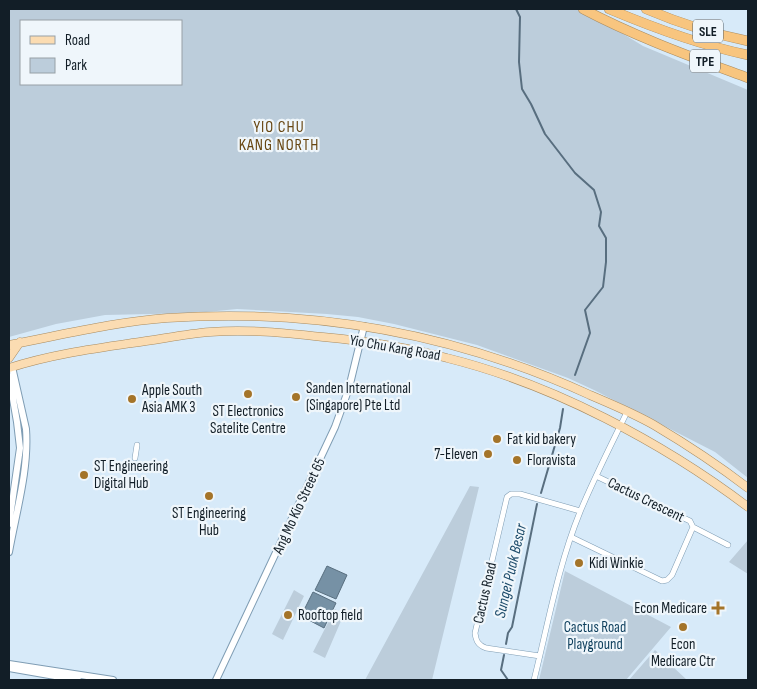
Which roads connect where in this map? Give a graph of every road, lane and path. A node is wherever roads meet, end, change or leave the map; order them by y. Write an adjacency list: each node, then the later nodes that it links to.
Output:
1 (583, 9): 6 (highway, TPE)
2 (609, 9): 5 (highway, SLE)
3 (646, 9): 4 (highway, SLE)
4 (748, 41)
5 (748, 55)
6 (748, 78)
7 (364, 326): 8 (street, Ang Mo Kio Street 65); 9 (main road, Yio Chu Kang Road); 13 (main road, Yio Chu Kang Road)
8 (361, 341): 11 (main road, Yio Chu Kang Road); 14 (main road, Yio Chu Kang Road); 32 (street, Ang Mo Kio Street 65)
9 (20, 342): 10 (main road, Yio Chu Kang Road); 11 (main road)
10 (9, 344)
11 (10, 363): 20 (street)
12 (9, 376): 20 (street)
13 (627, 412): 14 (street); 18 (main road, Yio Chu Kang Road)
14 (620, 425): 17 (street); 19 (main road, Yio Chu Kang Road)
15 (137, 445): 16 (street)
16 (135, 458)
17 (596, 476): 21 (street); 23 (street, Cactus Crescent)
18 (748, 488)
19 (748, 507)
20 (12, 510): 22 (street); 26 (street)
21 (580, 512): 24 (street); 27 (street, Cactus Road)
22 (9, 524)
23 (693, 527): 24 (street, Cactus Crescent); 25 (street, Cactus Crescent)
24 (571, 537): 27 (street)
25 (728, 545)
26 (9, 552)
27 (540, 656): 33 (street)
28 (9, 664): 31 (street)
29 (9, 668): 30 (street)
30 (78, 680)
31 (113, 680)
32 (216, 680)
33 (534, 680)

